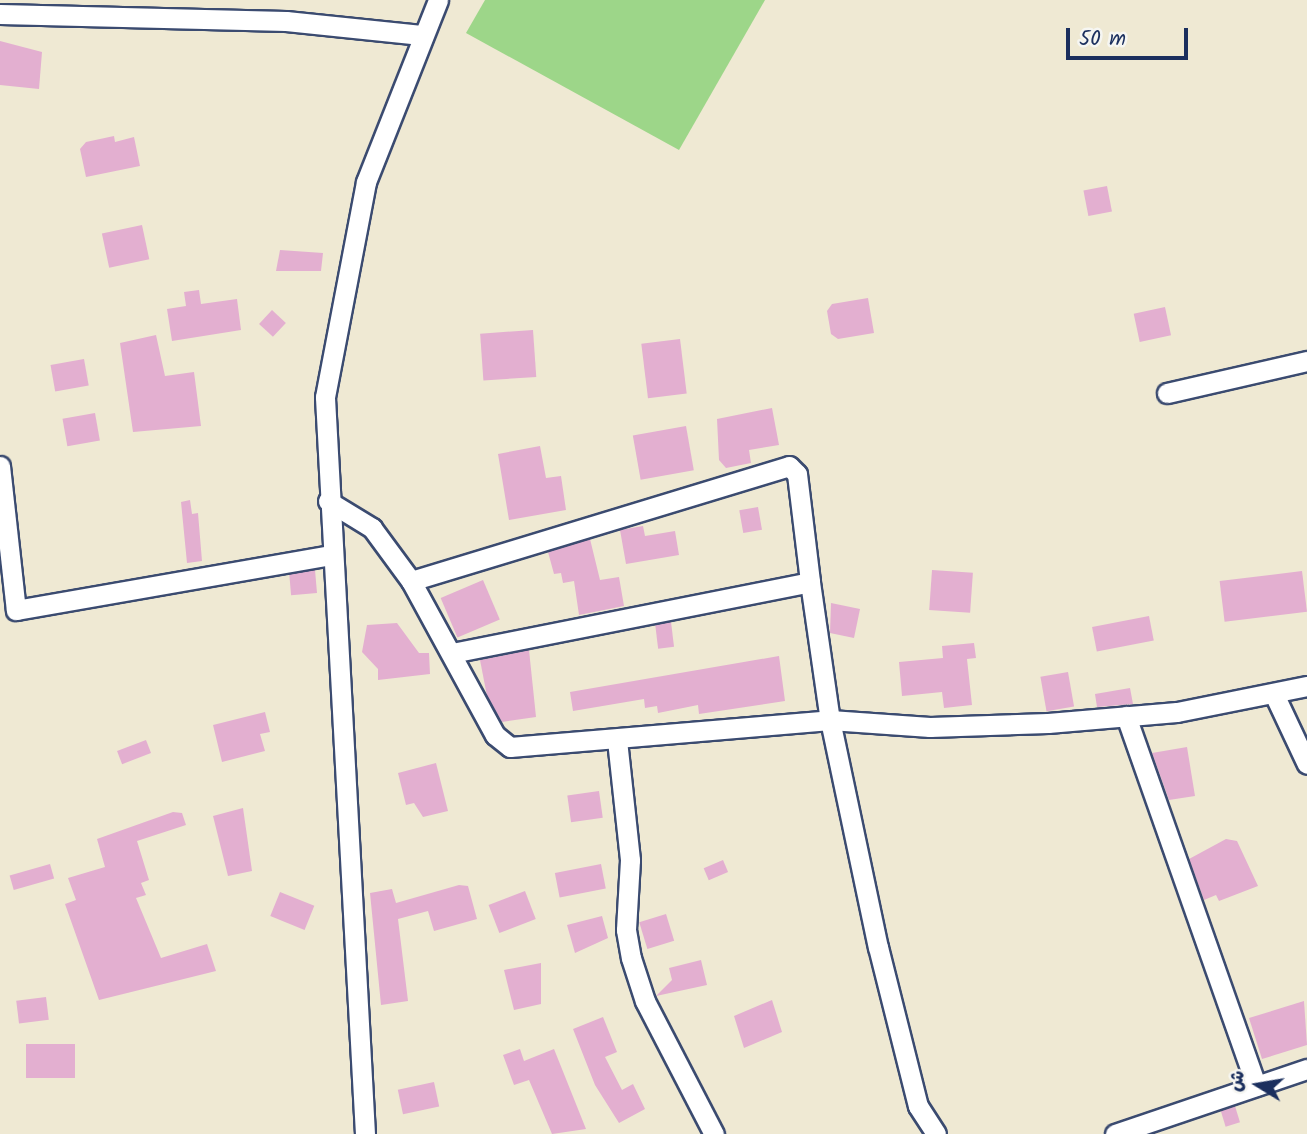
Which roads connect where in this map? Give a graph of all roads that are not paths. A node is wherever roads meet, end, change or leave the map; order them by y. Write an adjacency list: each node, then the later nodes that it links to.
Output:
1 (438, 0): 3 (street)
2 (0, 14): 3 (street)
3 (421, 35): 7 (street)
4 (1307, 361): 5 (street)
5 (1167, 393)
6 (0, 466): 8 (street)
7 (328, 501): 8 (street); 9 (street)
8 (332, 555): 21 (street)
9 (411, 581): 10 (street); 11 (street)
10 (810, 582): 11 (street); 15 (street)
11 (452, 653): 16 (street)
12 (1307, 687): 13 (street)
13 (1274, 694): 14 (street); 17 (street)
14 (1126, 716): 15 (street); 19 (street)
15 (830, 720): 16 (street); 23 (street)
16 (617, 740): 22 (street)
17 (1307, 764)
18 (1307, 1069): 19 (street)
19 (1256, 1086): 20 (street)
20 (1145, 1129): 24 (street)
21 (365, 1134)
22 (714, 1134)
23 (936, 1134)
24 (1115, 1134)

